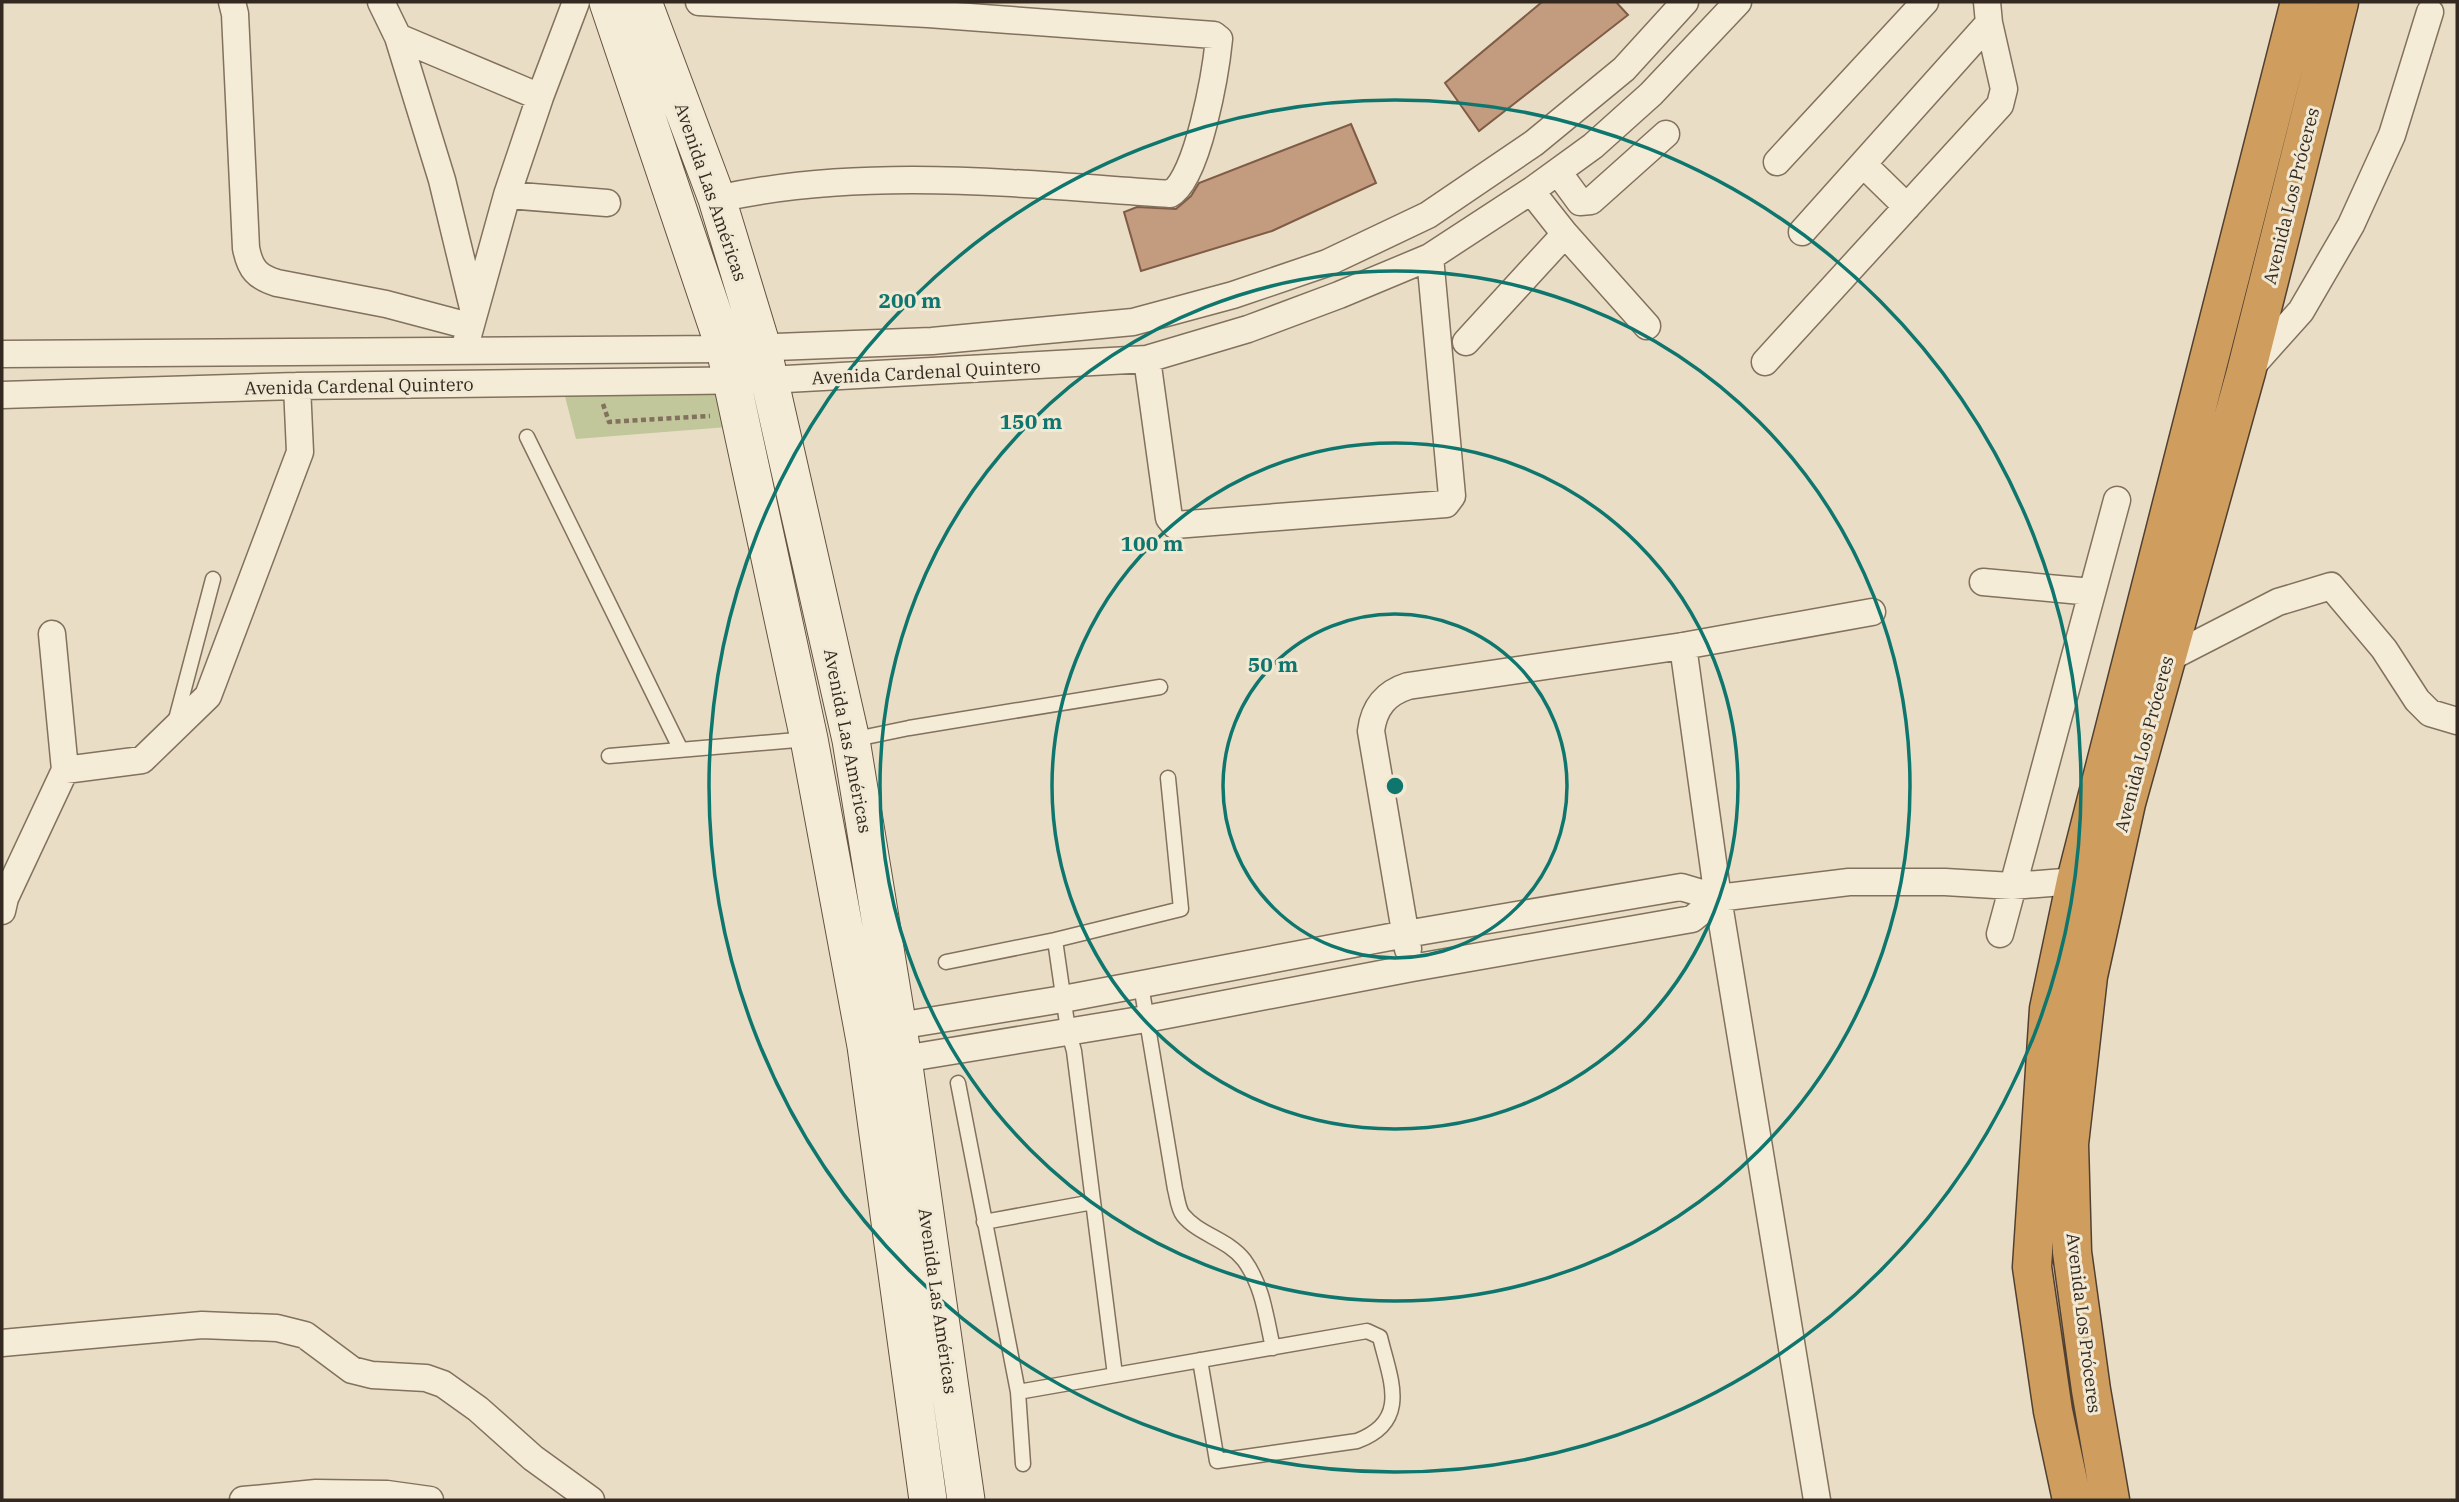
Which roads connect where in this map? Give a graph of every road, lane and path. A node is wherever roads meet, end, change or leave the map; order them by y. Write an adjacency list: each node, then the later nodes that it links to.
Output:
1 (232, 2): 29 (street)
2 (381, 2): 14 (street)
3 (576, 2): 15 (street)
4 (608, 2): 36 (street, Avenida Las Américas)
5 (643, 2): 22 (street, Avenida Las Américas)
6 (699, 2): 22 (street)
7 (1685, 2): 34 (street, Avenida Cardenal Quintero)
8 (1738, 2): 19 (street, Avenida Cardenal Quintero)
9 (1925, 2): 17 (street)
10 (2300, 2): 58 (highway, Avenida Los Próceres)
11 (2339, 2): 35 (highway, Avenida Los Próceres)
12 (1988, 12): 18 (street); 24 (street)
13 (2430, 12): 35 (street)
14 (398, 37): 15 (street); 29 (street)
15 (540, 97): 21 (street)
16 (1666, 134): 19 (street)
17 (1777, 162)
18 (1863, 164): 24 (street); 25 (street)
19 (1558, 172): 20 (street, Avenida Cardenal Quintero)
20 (1531, 191): 26 (street); 27 (street, Avenida Cardenal Quintero)
21 (507, 195): 23 (street); 29 (street)
22 (717, 199): 34 (street, Avenida Las Américas)
23 (607, 203)
24 (1907, 207): 33 (street)
25 (1802, 232)
26 (1565, 234): 28 (street); 30 (street)
27 (1430, 257): 32 (street, Avenida Cardenal Quintero); 32 (street)
28 (1647, 326)
29 (469, 329): 31 (street, Avenida Cardenal Quintero); 36 (street, Avenida Cardenal Quintero)
30 (1466, 342)
31 (2, 354)
32 (1147, 359): 34 (street, Avenida Cardenal Quintero)
33 (1765, 362)
34 (765, 363): 36 (street, Avenida Cardenal Quintero); 53 (street, Avenida Las Américas)
35 (2246, 372): 48 (highway, Avenida Los Próceres)
36 (732, 381): 37 (street, Avenida Cardenal Quintero); 37 (path); 52 (street, Avenida Las Américas)
37 (597, 383): 38 (street, Avenida Cardenal Quintero)
38 (297, 386): 39 (street, Avenida Cardenal Quintero); 51 (street)
39 (2, 395)
40 (527, 437): 54 (lane)
41 (2117, 500): 44 (street)
42 (214, 579): 51 (lane)
43 (1983, 582): 44 (street)
44 (2092, 592): 59 (street)
45 (1872, 612): 47 (street)
46 (51, 634): 56 (street)
47 (1683, 646): 60 (street); 62 (street)
48 (2166, 659): 50 (street); 88 (highway, Avenida Los Próceres)
49 (1160, 687): 53 (lane)
50 (2457, 721)
51 (173, 731): 56 (street)
52 (809, 739): 54 (lane); 84 (street, Avenida Las Américas)
53 (851, 740): 71 (street, Avenida Las Américas)
54 (680, 748): 55 (lane)
55 (609, 756)
56 (65, 770): 61 (street)
57 (1168, 778): 64 (lane)
58 (2076, 881): 59 (street); 87 (highway, Avenida Los Próceres)
59 (2012, 886): 60 (street); 63 (street)
60 (1718, 898): 62 (street); 66 (street); 86 (street)
61 (2, 911)
62 (1406, 934): 66 (street); 67 (street)
63 (2000, 934)
64 (1055, 940): 65 (lane); 68 (lane)
65 (946, 962)
66 (1412, 968): 69 (street)
67 (1141, 985): 68 (street); 69 (lane)
68 (1062, 999): 70 (lane); 71 (street)
69 (1146, 1019): 70 (street); 76 (lane)
70 (1068, 1030): 71 (street); 73 (lane)
71 (900, 1042): 85 (street, Avenida Las Américas)
72 (957, 1083): 74 (lane)
73 (1093, 1202): 74 (lane); 78 (lane)
74 (985, 1222): 79 (lane)
75 (2, 1343): 83 (street)
76 (1273, 1348): 77 (lane); 77 (lane)
77 (1200, 1360): 78 (lane)
78 (1115, 1375): 79 (lane)
79 (1018, 1392): 80 (lane)
80 (1023, 1464)
81 (243, 1500): 82 (street)
82 (430, 1500)
83 (591, 1500)
84 (928, 1500)
85 (966, 1500)
86 (1817, 1500)
87 (2072, 1500)
88 (2110, 1500)

